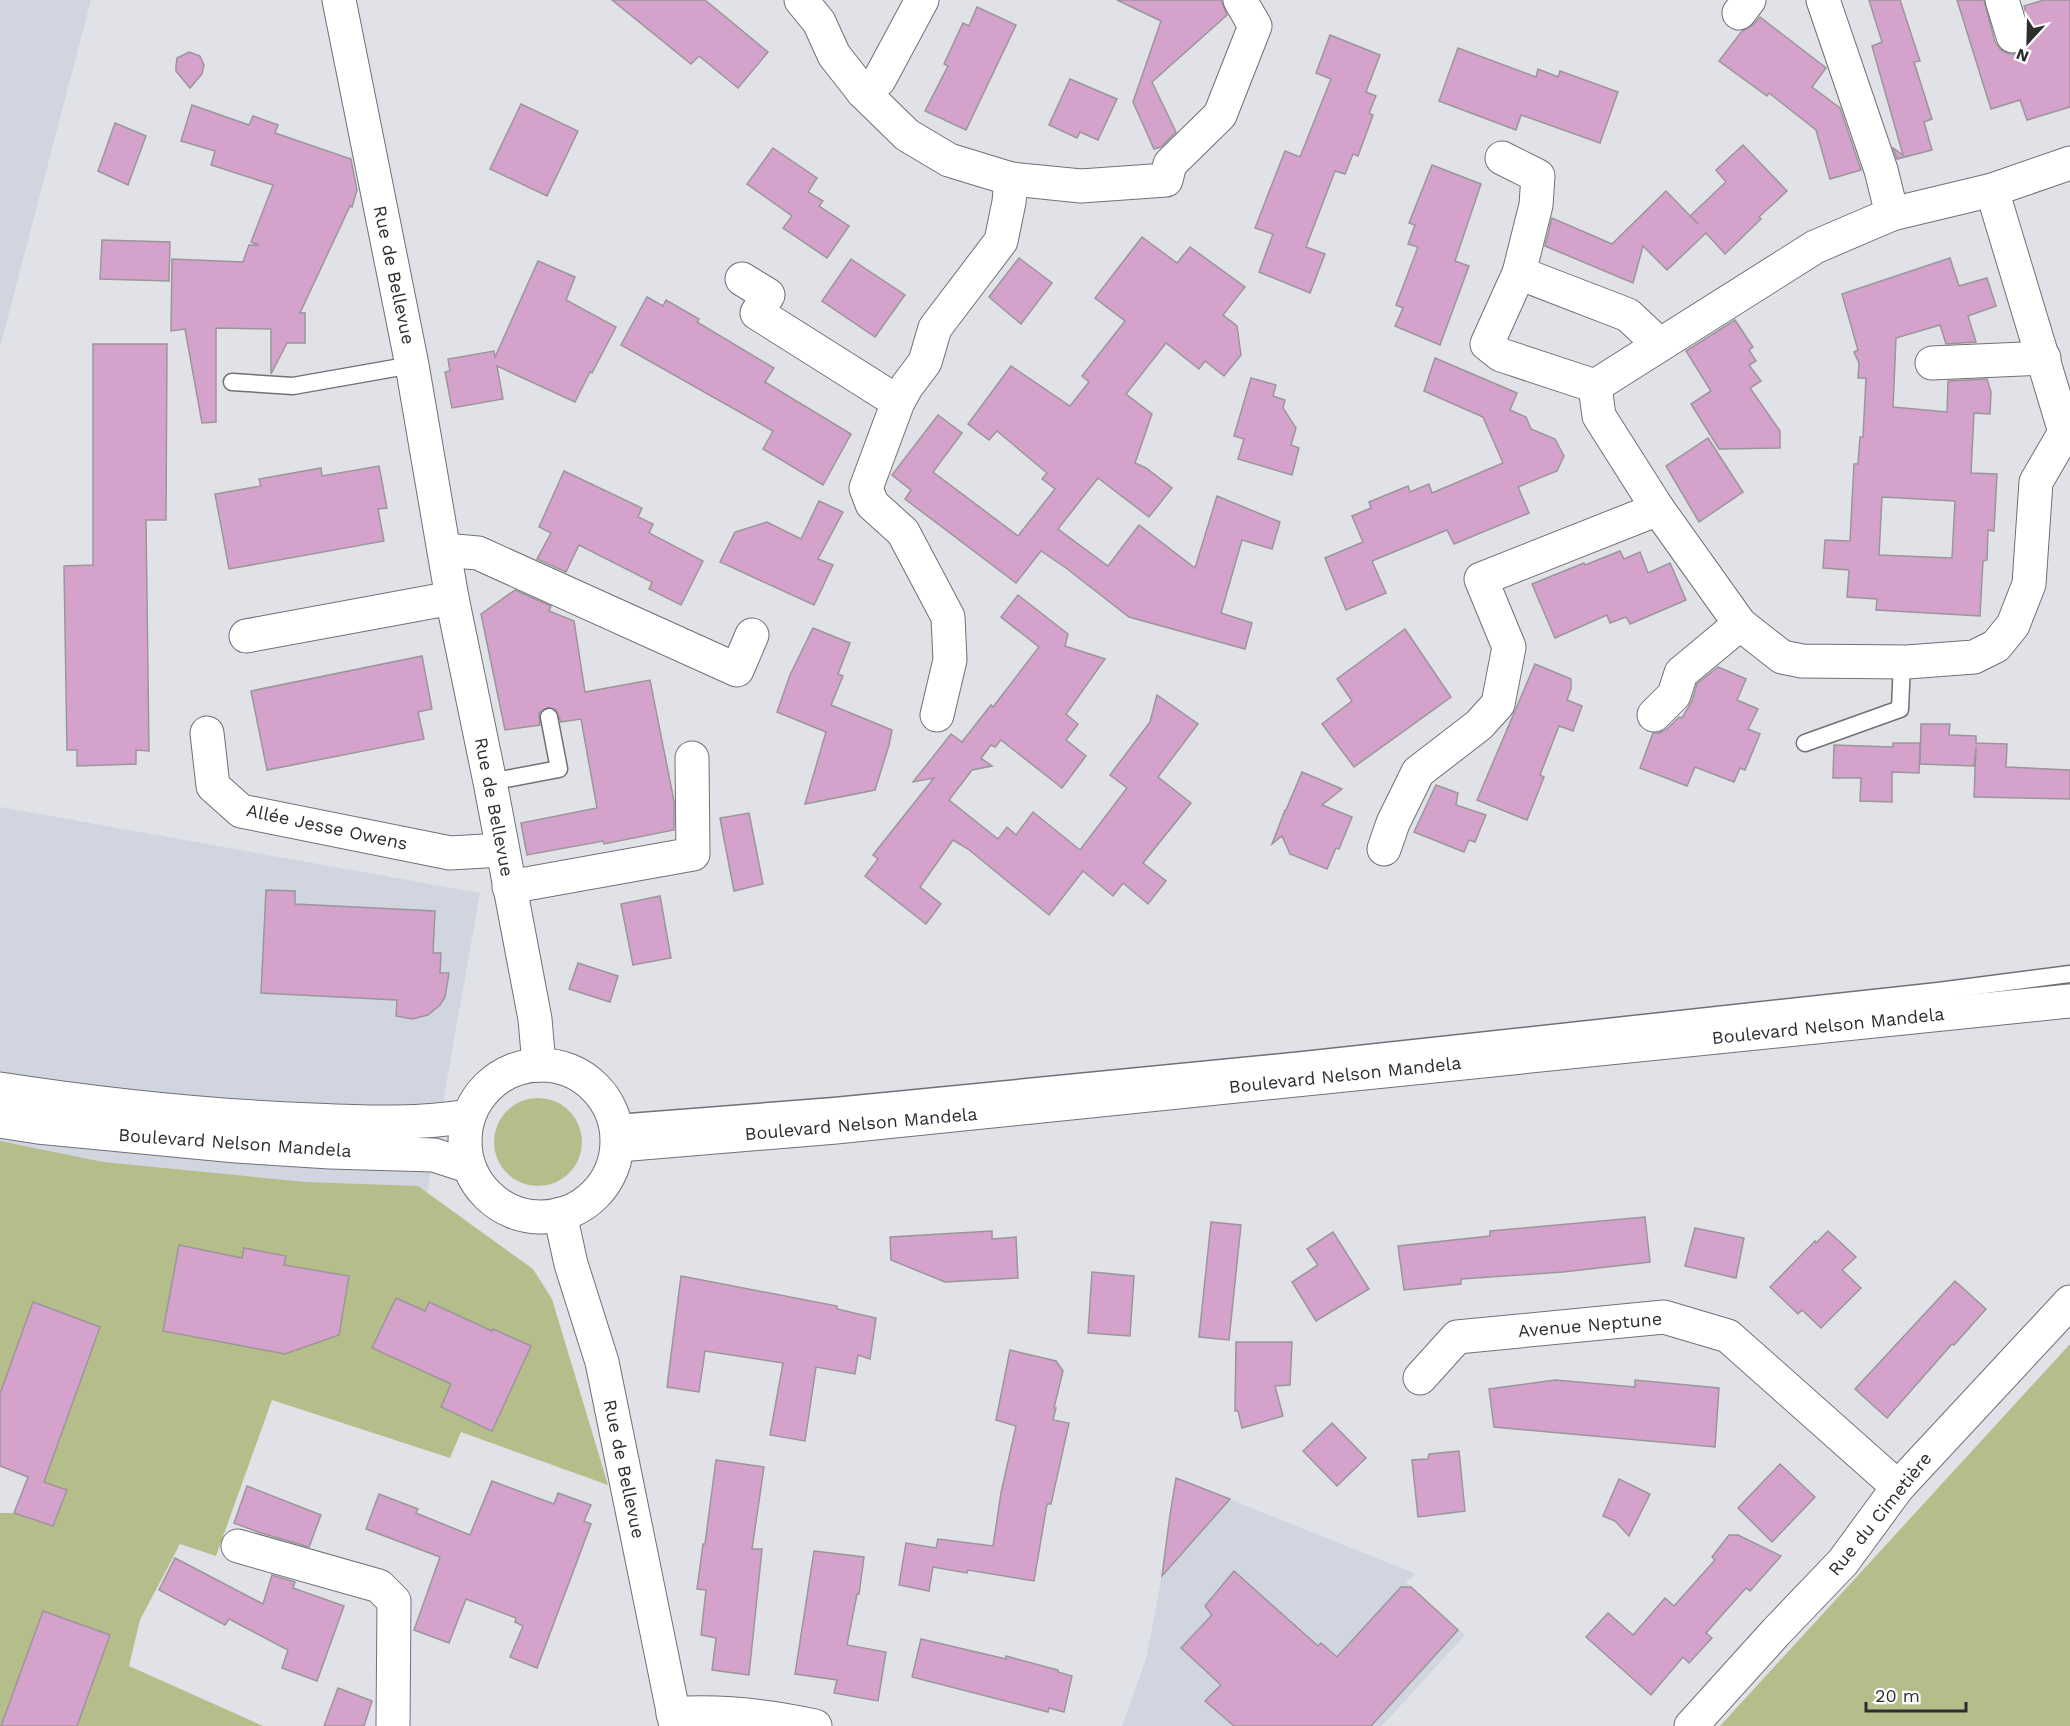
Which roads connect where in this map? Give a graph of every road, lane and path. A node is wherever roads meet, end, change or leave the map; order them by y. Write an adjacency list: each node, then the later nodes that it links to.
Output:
1 (339, 0): 19 (street, Rue de Bellevue)
2 (801, 0): 8 (street)
3 (922, 0): 8 (street)
4 (1240, 0): 11 (street)
5 (1823, 0): 13 (street)
6 (2002, 0): 7 (street)
7 (2013, 36)
8 (863, 92): 11 (street)
9 (1502, 158): 14 (street)
10 (2070, 163): 12 (street)
11 (1011, 179): 22 (street)
12 (1992, 190): 13 (street); 17 (street)
13 (1893, 214): 16 (street)
14 (1519, 273): 16 (street); 21 (street)
15 (742, 279): 22 (street)
16 (1659, 344): 21 (street)
17 (2044, 358): 18 (street); 29 (street)
18 (1932, 363)
19 (412, 365): 20 (lane); 24 (street, Rue de Bellevue)
20 (232, 382)
21 (1595, 386): 23 (street)
22 (898, 402): 30 (street)
23 (1658, 509): 26 (street); 37 (street)
24 (444, 550): 25 (street, Rue de Bellevue); 27 (street)
25 (453, 598): 28 (street); 36 (street, Rue de Bellevue)
26 (1740, 624): 29 (street); 31 (street)
27 (752, 635)
28 (246, 636)
29 (1902, 662): 34 (lane)
30 (937, 715)
31 (1654, 715)
32 (549, 717): 36 (lane)
33 (207, 733): 38 (street, Allée Jesse Owens)
34 (1805, 743)
35 (692, 758): 39 (street)
36 (490, 782): 38 (street, Rue de Bellevue)
37 (1388, 836)
38 (502, 850): 39 (street, Rue de Bellevue)
39 (509, 887): 42 (street, Rue de Bellevue)
40 (2070, 974): 46 (lane)
41 (2070, 1001): 46 (street, Boulevard Nelson Mandela)
42 (539, 1065): 44 (street); 46 (street)
43 (0, 1089): 44 (street, Boulevard Nelson Mandela)
44 (468, 1116): 47 (street)
45 (0, 1121): 47 (street, Boulevard Nelson Mandela)
46 (617, 1134): 48 (street)
47 (468, 1166): 48 (street)
48 (560, 1214): 53 (street, Rue de Bellevue)
49 (2070, 1302): 51 (street, Rue du Cimetière)
50 (1420, 1378): 51 (street, Avenue Neptune)
51 (1898, 1487): 56 (street, Rue du Cimetière)
52 (238, 1546): 54 (street)
53 (674, 1720): 55 (street)
54 (393, 1726)
55 (815, 1726)
56 (1691, 1726)

